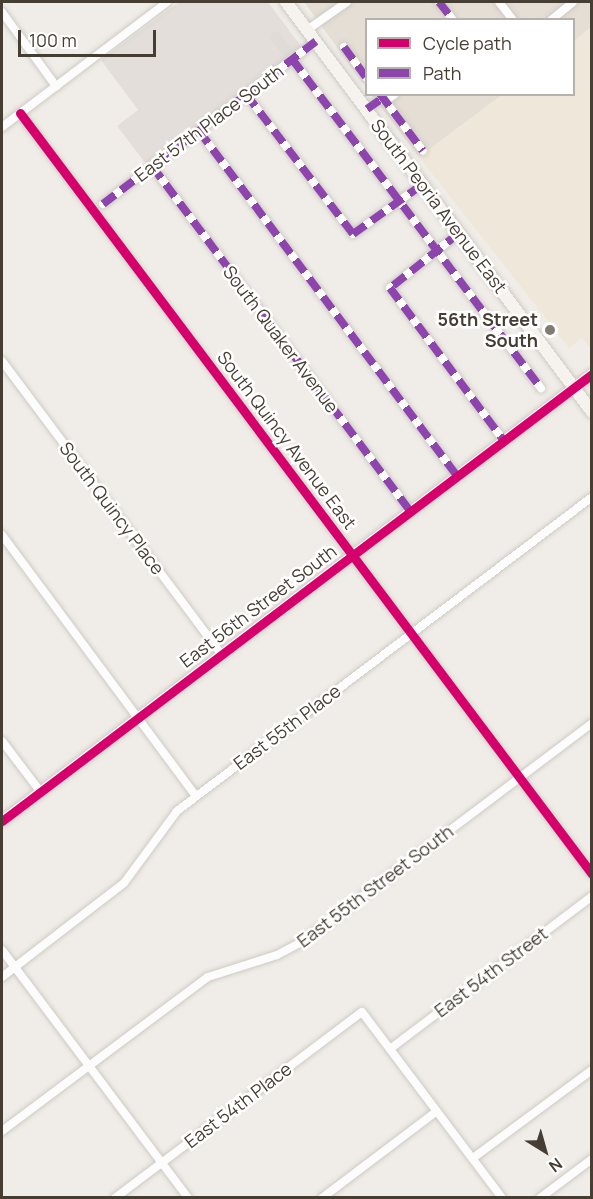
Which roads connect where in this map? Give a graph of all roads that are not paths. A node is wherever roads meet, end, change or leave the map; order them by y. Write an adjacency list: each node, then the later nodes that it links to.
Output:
1 (167, 2): 16 (street)
2 (286, 2): 11 (main road, South Peoria Avenue East)
3 (346, 2): 11 (street)
4 (440, 2): 8 (street)
5 (499, 2): 9 (street)
6 (573, 2): 10 (street)
7 (2, 12): 16 (street)
8 (452, 18)
9 (511, 18)
10 (553, 18)
11 (308, 30): 12 (main road, South Peoria Avenue East)
12 (316, 41): 14 (street, East 57th Place South); 19 (main road, South Peoria Avenue East)
13 (344, 47): 15 (street)
14 (292, 59): 17 (street, East 57th Place South); 26 (street, South Peoria Avenue East)
15 (365, 76)
16 (56, 86): 20 (street)
17 (246, 94): 22 (street, East 57th Place South); 26 (street)
18 (382, 97): 19 (street); 23 (street)
19 (367, 109): 25 (main road, South Peoria Avenue East)
20 (20, 113): 21 (street); 40 (street, South Quincy Avenue East)
21 (2, 127)
22 (199, 131): 24 (street, East 57th Place South); 36 (street)
23 (423, 150)
24 (152, 166): 27 (street, East 57th Place South); 38 (street, South Quaker Avenue)
25 (423, 184): 26 (street); 28 (main road, South Peoria Avenue East)
26 (398, 203): 29 (street, South Peoria Avenue East)
27 (103, 204)
28 (459, 232): 29 (street); 32 (main road, South Peoria Avenue East)
29 (435, 251): 33 (street, South Peoria Avenue East); 35 (street)
30 (2, 361): 42 (street, South Quincy Place)
31 (591, 374): 32 (street, East 56th Street South)
32 (574, 387): 34 (main road, South Peoria Avenue East); 35 (street, East 56th Street South)
33 (541, 388)
34 (591, 412)
35 (504, 441): 36 (street, East 56th Street South)
36 (457, 476): 38 (street, East 56th Street South)
37 (591, 497): 41 (street, East 55th Place)
38 (410, 512): 40 (street, East 56th Street South)
39 (2, 535): 43 (street)
40 (353, 555): 41 (street, South Quincy Avenue East); 42 (street, East 56th Street South)
41 (412, 633): 46 (street, South Quincy Avenue East); 48 (street, East 55th Place)
42 (222, 655): 43 (street, East 56th Street South)
43 (138, 718): 47 (street, East 56th Street South); 48 (street)
44 (591, 723): 46 (street, East 55th Street South)
45 (2, 741): 47 (street)
46 (520, 777): 50 (street, South Quincy Avenue East); 56 (street, East 55th Street South)
47 (40, 791): 49 (street, East 56th Street South)
48 (196, 796): 53 (street, East 55th Place)
49 (2, 821)
50 (591, 874)
51 (591, 896): 55 (street, East 54th Street)
52 (2, 950): 53 (street)
53 (14, 967): 54 (street, East 55th Place); 56 (street)
54 (2, 976)
55 (390, 1049): 58 (street); 62 (street, East 54th Place)
56 (89, 1065): 59 (street, East 55th Street South); 62 (street)
57 (591, 1070): 60 (street)
58 (437, 1111): 60 (street); 65 (street)
59 (2, 1131)
60 (473, 1158): 66 (street)
61 (591, 1159): 67 (street)
62 (162, 1162): 63 (street, East 54th Place); 64 (street)
63 (115, 1197)
64 (188, 1197)
65 (322, 1197)
66 (502, 1197)
67 (540, 1197)

